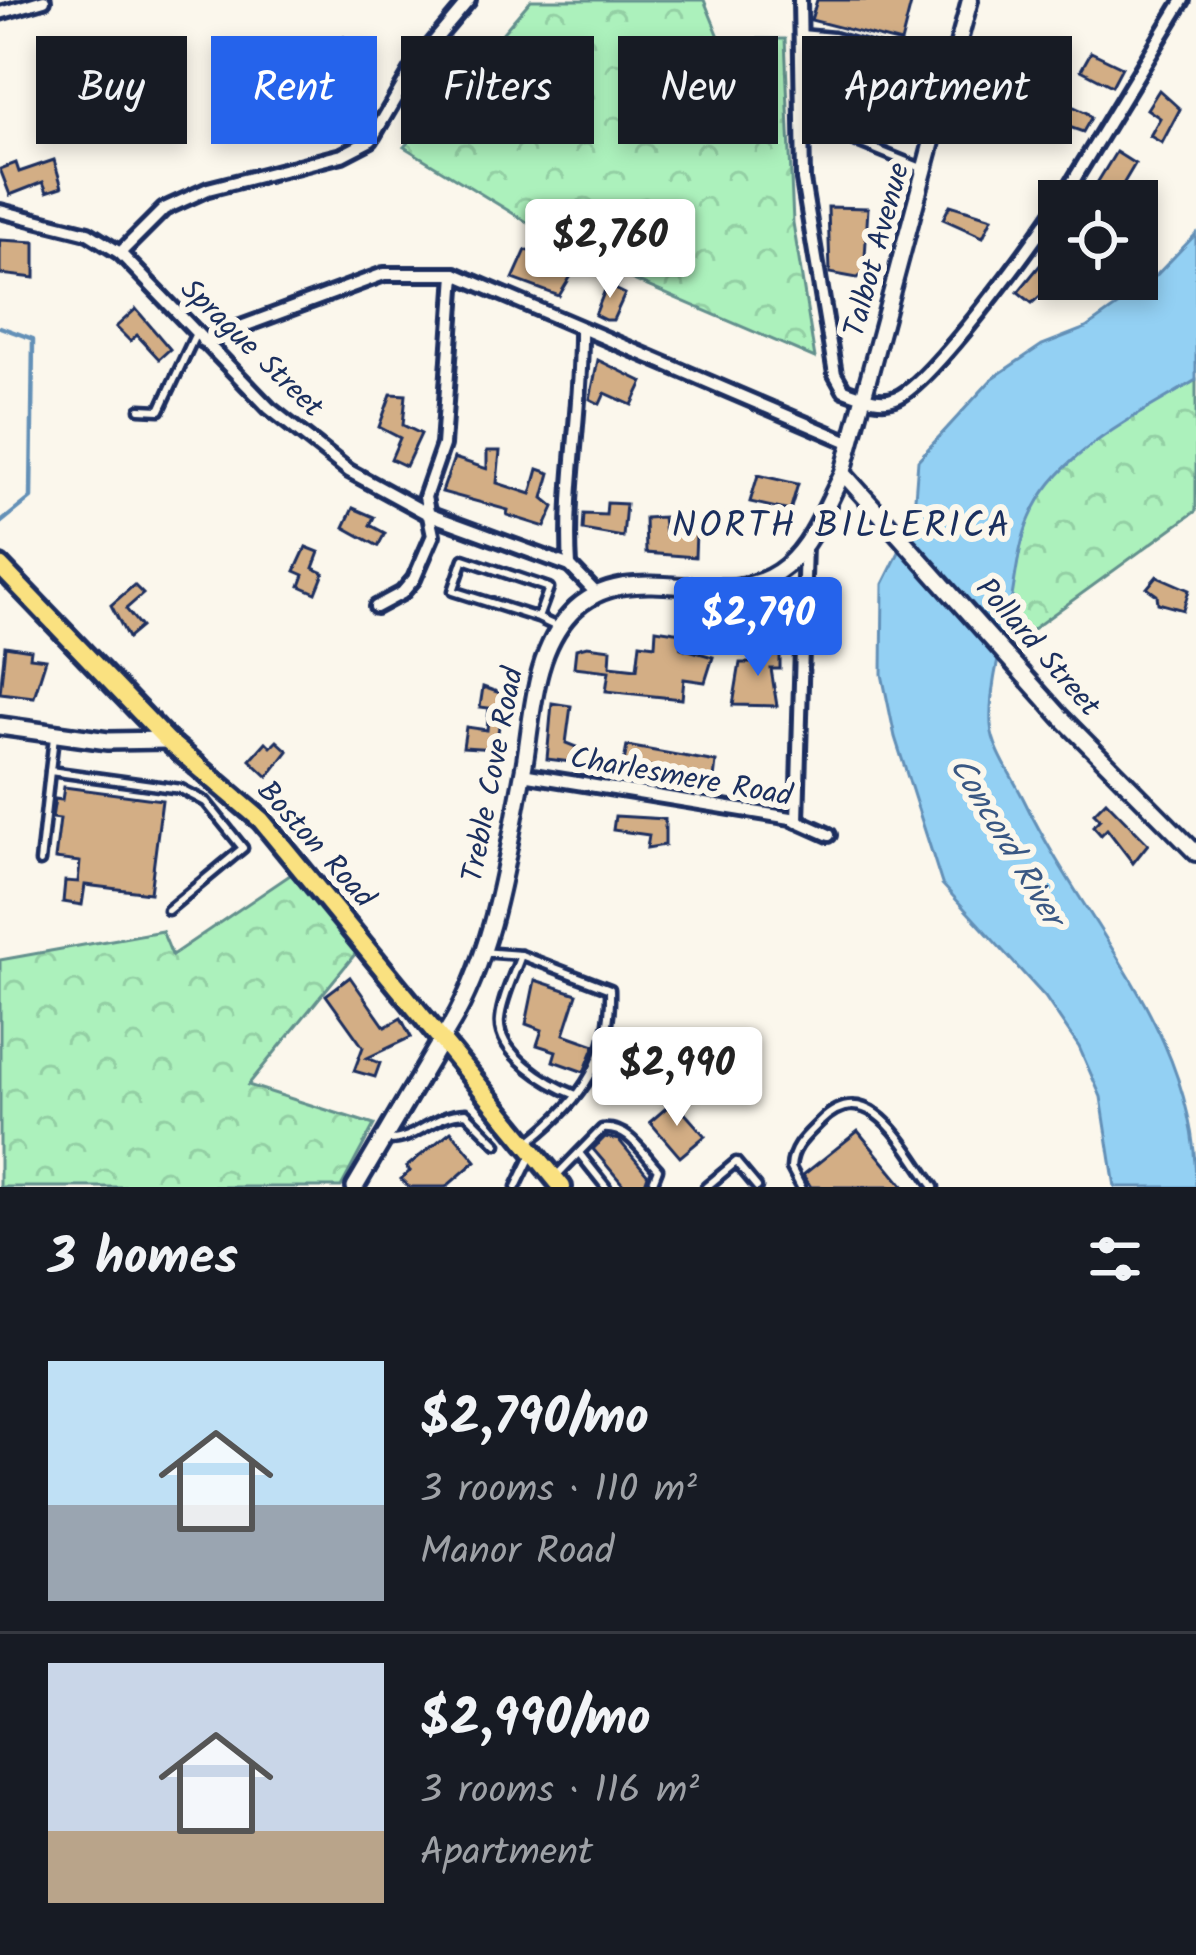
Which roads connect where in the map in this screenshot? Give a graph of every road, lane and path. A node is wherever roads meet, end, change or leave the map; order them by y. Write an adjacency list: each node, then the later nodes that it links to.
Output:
1 (44, 0): 6 (street)
2 (469, 0): 18 (street)
3 (800, 0): 7 (street)
4 (970, 0): 9 (street, Talbot Avenue)
5 (1183, 0): 15 (street)
6 (0, 13)
7 (801, 34): 8 (lane); 10 (street)
8 (822, 36)
9 (961, 36)
10 (802, 56)
11 (803, 144): 22 (street)
12 (862, 144): 14 (lane)
13 (933, 144): 14 (street, Talbot Avenue)
14 (926, 170): 22 (street, Talbot Avenue)
15 (1073, 180)
16 (0, 211): 18 (street, Sprague Street)
17 (1038, 230): 22 (street)
18 (120, 253): 21 (street, Sprague Street)
19 (455, 274): 20 (street); 21 (street); 26 (street)
20 (581, 329): 24 (street); 29 (street)
21 (200, 337): 23 (lane); 26 (street, Sprague Street)
22 (866, 398): 24 (street, Talbot Avenue)
23 (140, 410)
24 (849, 442): 25 (street, Talbot Avenue)
25 (843, 473): 27 (street); 41 (street, Pollard Street)
26 (428, 514): 29 (street, Sprague Street); 31 (street)
27 (805, 544): 30 (street); 39 (street)
28 (0, 566): 36 (main road, Boston Road)
29 (570, 566): 30 (street, Sprague Street)
30 (596, 593): 33 (street, Treble Cove Road)
31 (376, 607)
32 (538, 618): 32 (lane); 33 (lane)
33 (559, 627): 38 (street, Treble Cove Road)
34 (0, 726): 35 (main road)
35 (54, 733): 36 (main road); 37 (lane)
36 (167, 740): 46 (main road, Boston Road)
37 (50, 771): 42 (lane); 43 (lane)
38 (522, 774): 39 (street, Charlesmere Road); 44 (street, Treble Cove Road)
39 (797, 821): 40 (street, Charlesmere Road)
40 (830, 835)
41 (1195, 850)
42 (40, 862)
43 (168, 910)
44 (481, 952): 45 (lane); 46 (street, Treble Cove Road)
45 (521, 955): 47 (lane); 47 (lane)
46 (444, 1036): 48 (main road, Treble Cove Road); 50 (main road, Boston Road)
47 (576, 1095): 50 (lane)
48 (380, 1138): 49 (lane); 54 (main road, Treble Cove Road)
49 (497, 1144)
50 (531, 1146): 52 (main road, Boston Road); 53 (lane)
51 (579, 1153): 52 (lane); 55 (lane); 56 (lane)
52 (558, 1182)
53 (518, 1186)
54 (355, 1187)
55 (606, 1187)
56 (651, 1187)
57 (706, 1187): 58 (lane)
58 (757, 1187)
59 (801, 1187): 60 (lane)
60 (934, 1187)

